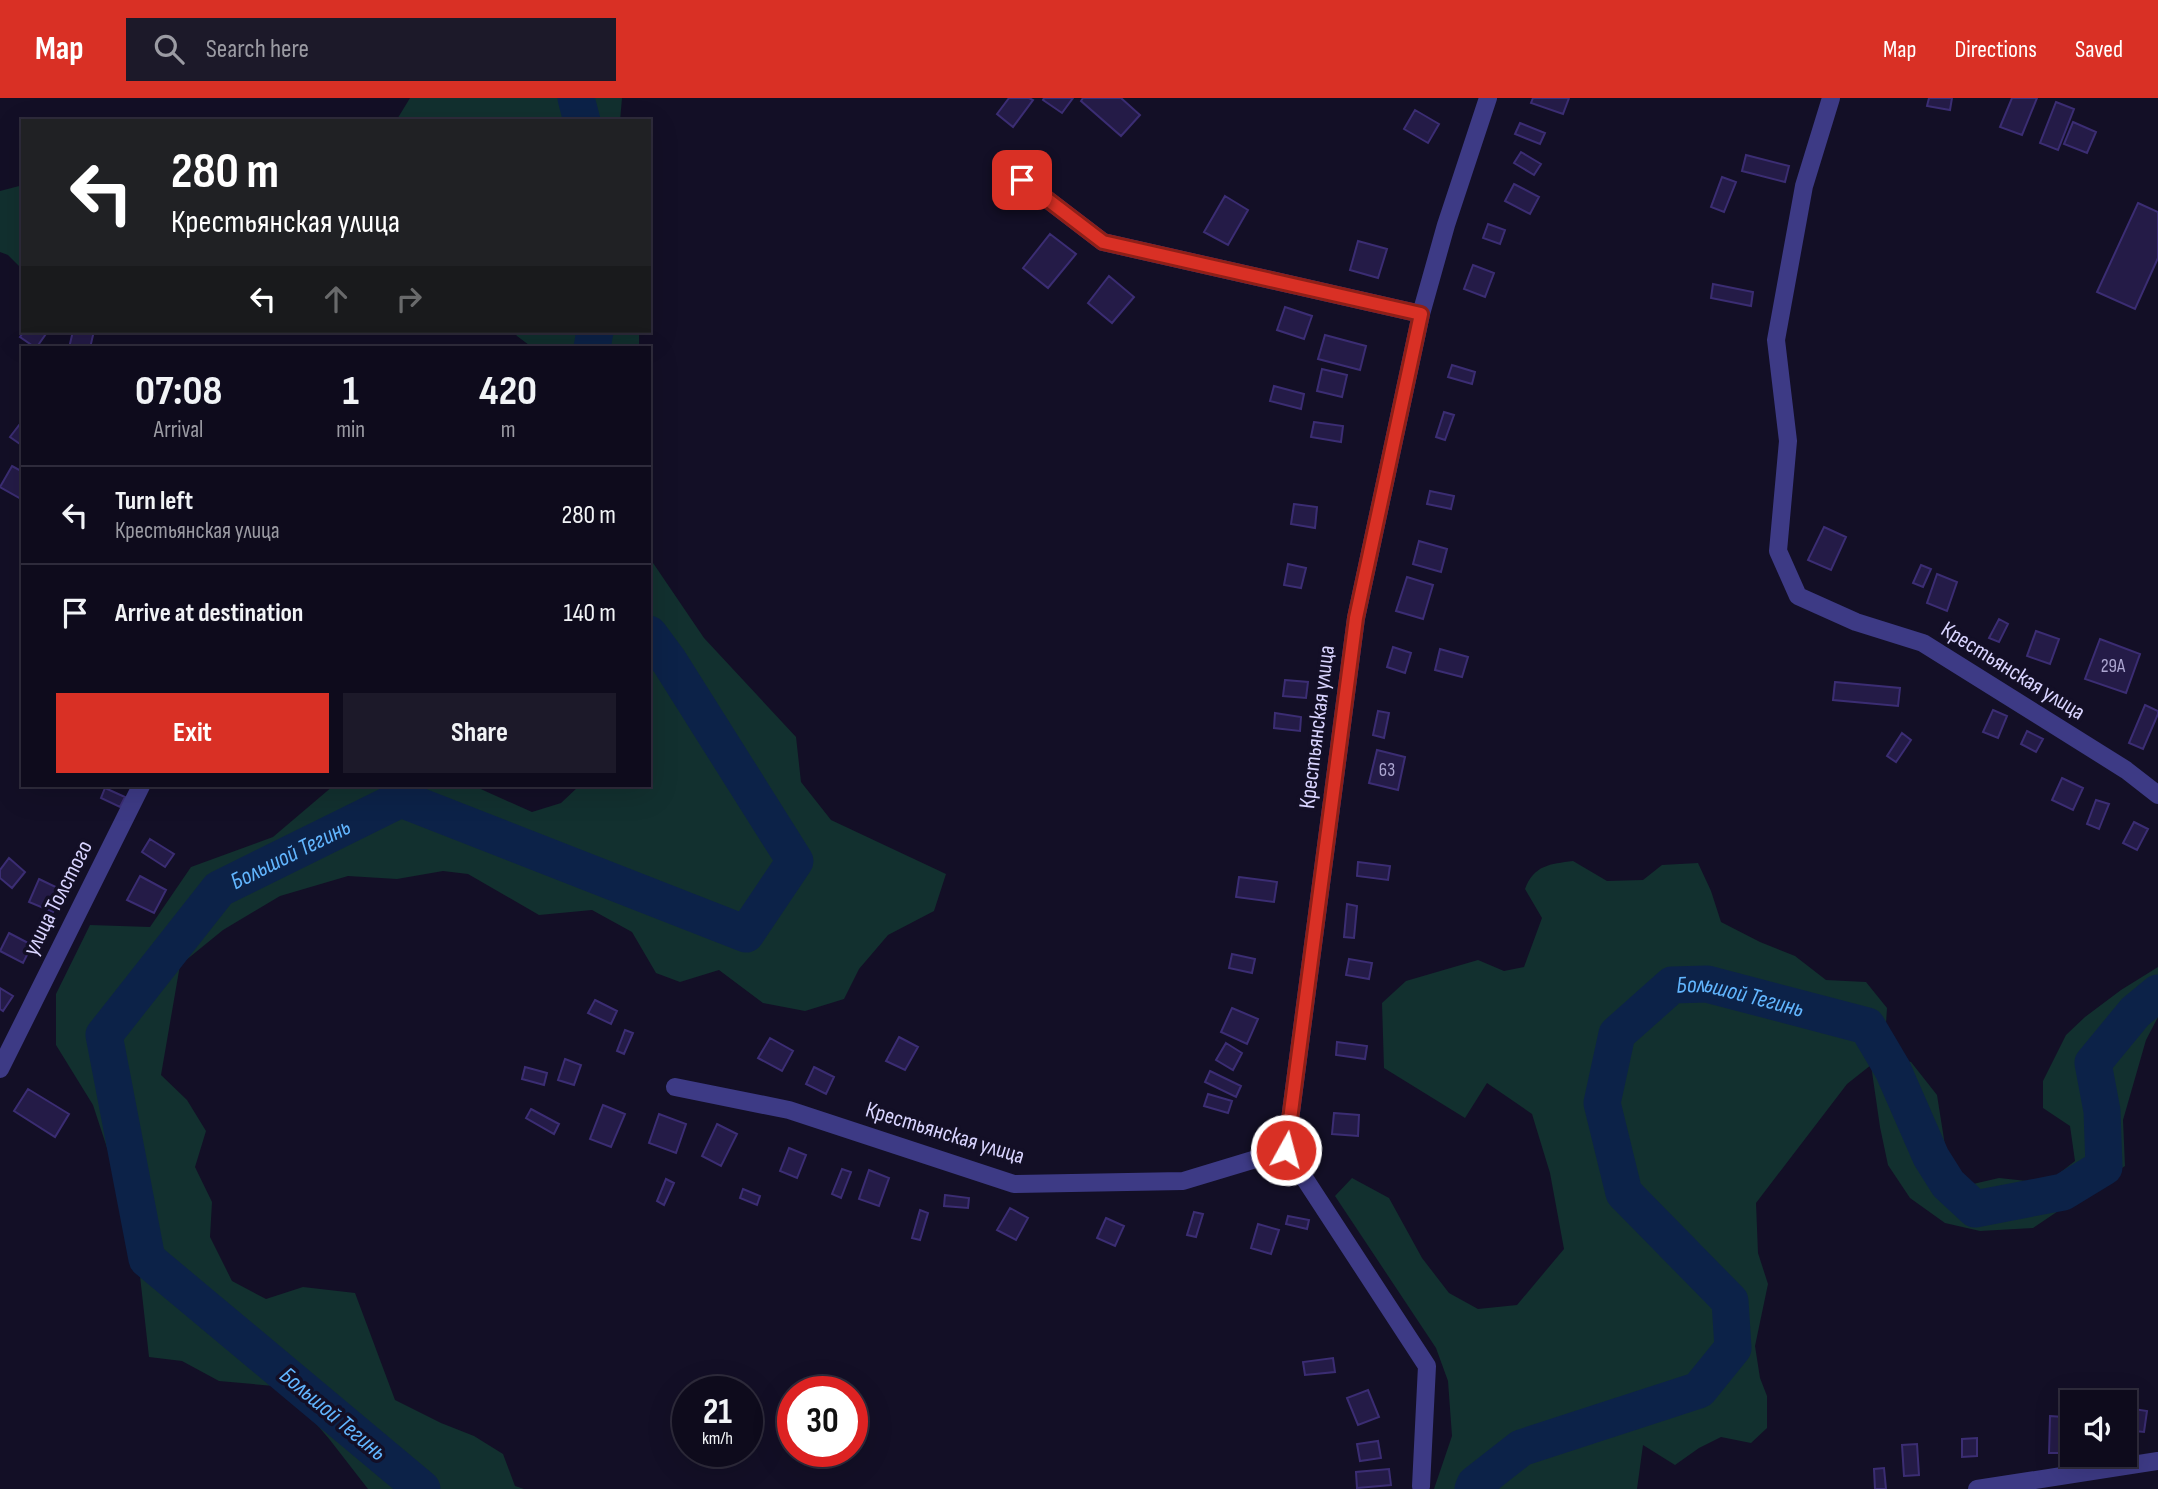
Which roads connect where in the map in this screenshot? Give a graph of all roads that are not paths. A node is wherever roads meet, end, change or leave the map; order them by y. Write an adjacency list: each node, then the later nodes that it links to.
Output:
1 (1488, 98): 4 (street, Крестьянская улица)
2 (1831, 98): 6 (street, Крестьянская улица)
3 (1001, 164): 4 (street)
4 (1421, 314): 9 (street, Крестьянская улица)
5 (141, 787): 7 (street, улица Толстого)
6 (2158, 795)
7 (0, 1069)
8 (675, 1087): 9 (street, Крестьянская улица)
9 (1286, 1150): 11 (street)
10 (2158, 1461): 12 (street)
11 (1421, 1486)
12 (1977, 1489)

